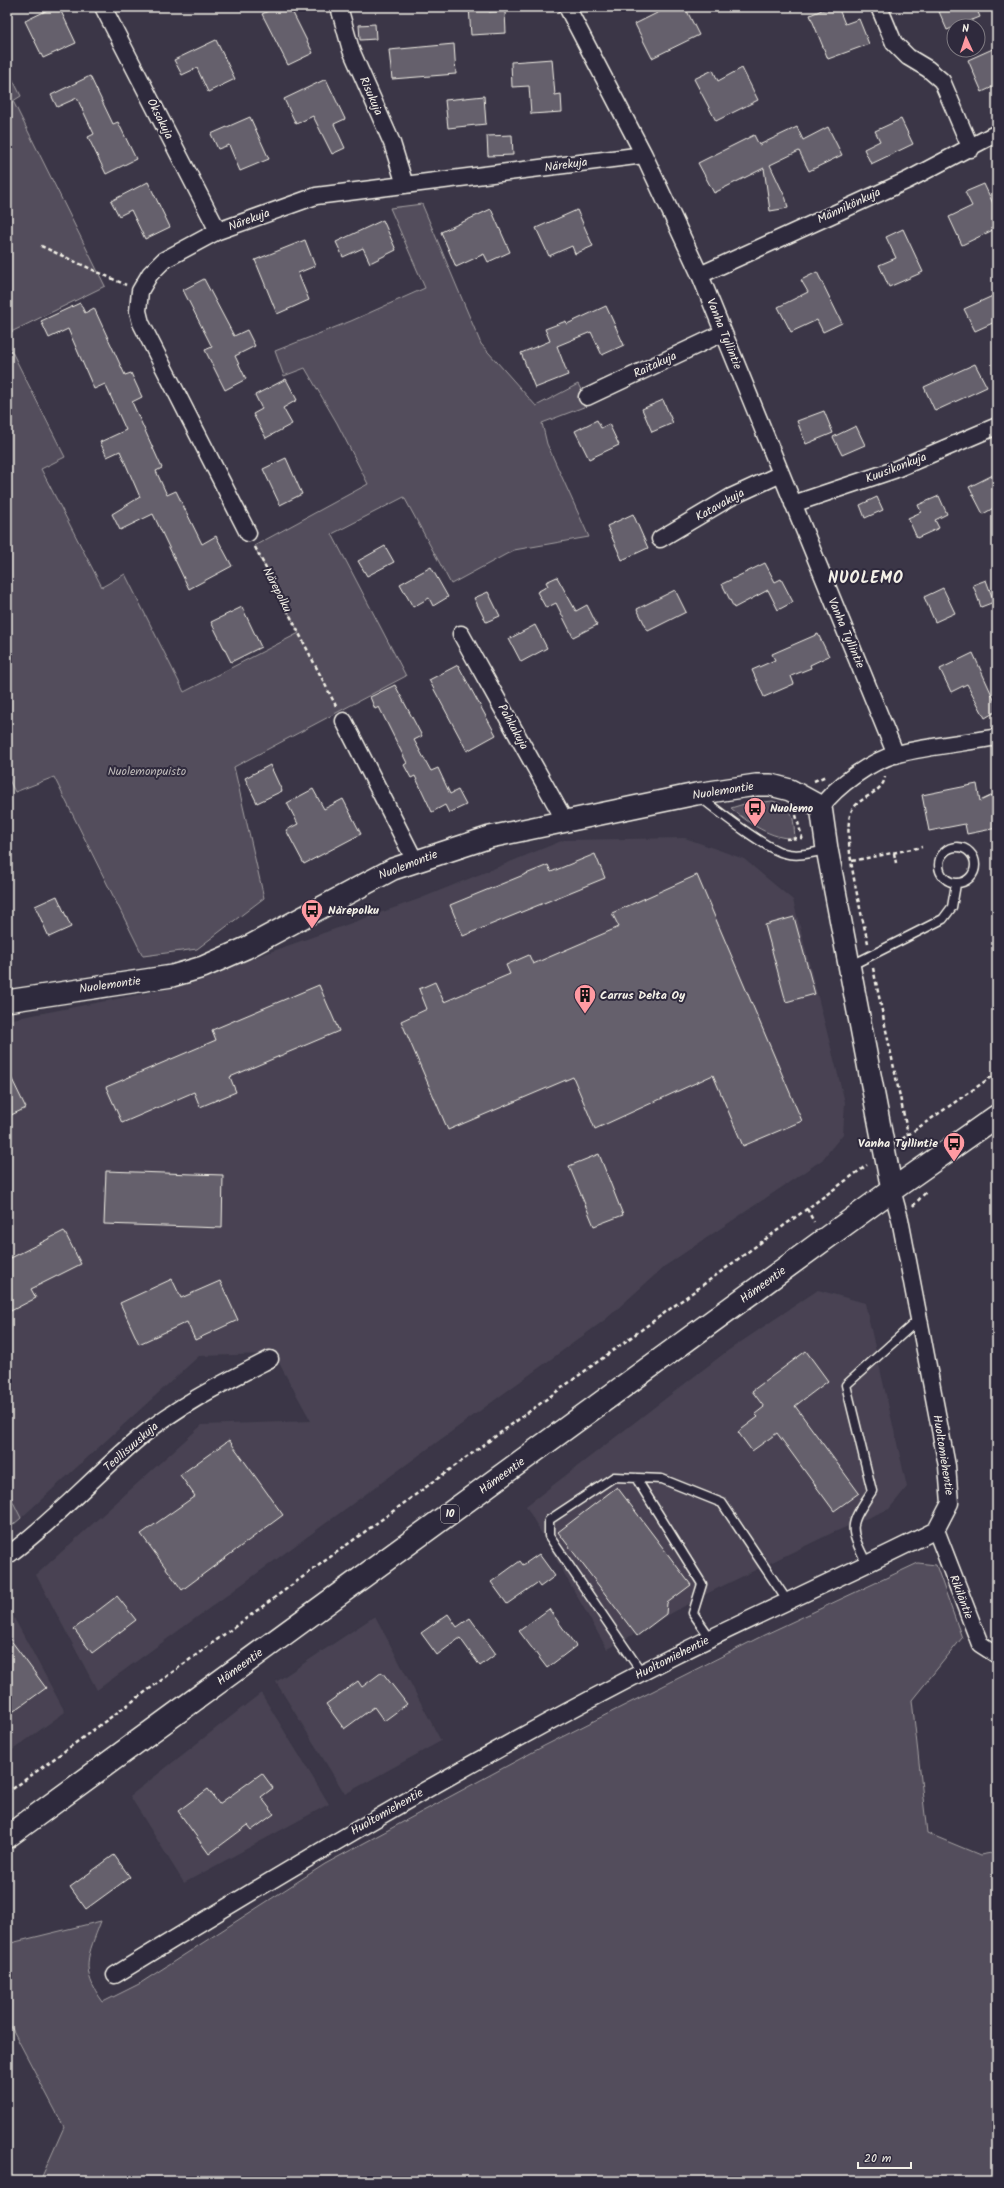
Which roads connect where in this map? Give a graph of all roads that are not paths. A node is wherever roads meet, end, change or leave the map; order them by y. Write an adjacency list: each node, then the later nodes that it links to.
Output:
1 (103, 7): 9 (street, Oksakuja)
2 (339, 7): 8 (street, Risukuja)
3 (567, 7): 7 (street, Vanha Tyllintie)
4 (879, 7): 6 (street)
5 (997, 133): 6 (street, Männikönkuja)
6 (971, 148): 10 (street, Männikönkuja)
7 (644, 155): 8 (street, Närekuja); 10 (street, Vanha Tyllintie)
8 (405, 185): 9 (street, Närekuja)
9 (218, 231): 16 (street, Närekuja)
10 (700, 275): 11 (street, Vanha Tyllintie)
11 (723, 333): 12 (street, Raitakuja); 14 (street, Vanha Tyllintie)
12 (588, 397)
13 (997, 426): 15 (street, Kuusikonkuja)
14 (781, 474): 15 (street, Vanha Tyllintie); 17 (street, Katavakuja)
15 (793, 504): 21 (street, Vanha Tyllintie)
16 (248, 534)
17 (660, 539)
18 (461, 634): 24 (street, Pahkakuja)
19 (344, 721): 26 (street)
20 (997, 737): 21 (street)
21 (896, 755): 23 (street)
22 (696, 794): 23 (street, Nuolemontie); 24 (street, Nuolemontie); 25 (lane)
23 (821, 807): 25 (street)
24 (565, 821): 26 (street, Nuolemontie)
25 (827, 849): 28 (street)
26 (415, 861): 29 (street, Nuolemontie)
27 (956, 884): 27 (lane); 28 (lane)
28 (849, 966): 31 (street)
29 (7, 1001)
30 (997, 1116): 31 (highway, Hämeentie / 10)
31 (892, 1190): 32 (street, Huoltomiehentie); 42 (highway, Hämeentie / 10)
32 (919, 1319): 35 (street, Huoltomiehentie); 37 (lane)
33 (270, 1359): 36 (street, Teollisuuskuja)
34 (636, 1478): 38 (lane); 39 (lane); 41 (lane)
35 (936, 1530): 37 (street, Huoltomiehentie); 40 (street, Rikiläntie)
36 (7, 1556)
37 (867, 1564): 38 (street, Huoltomiehentie)
38 (788, 1602): 39 (street, Huoltomiehentie)
39 (711, 1638): 41 (street, Huoltomiehentie)
40 (997, 1655)
41 (642, 1673): 43 (street, Huoltomiehentie)
42 (7, 1837)
43 (115, 1974)

